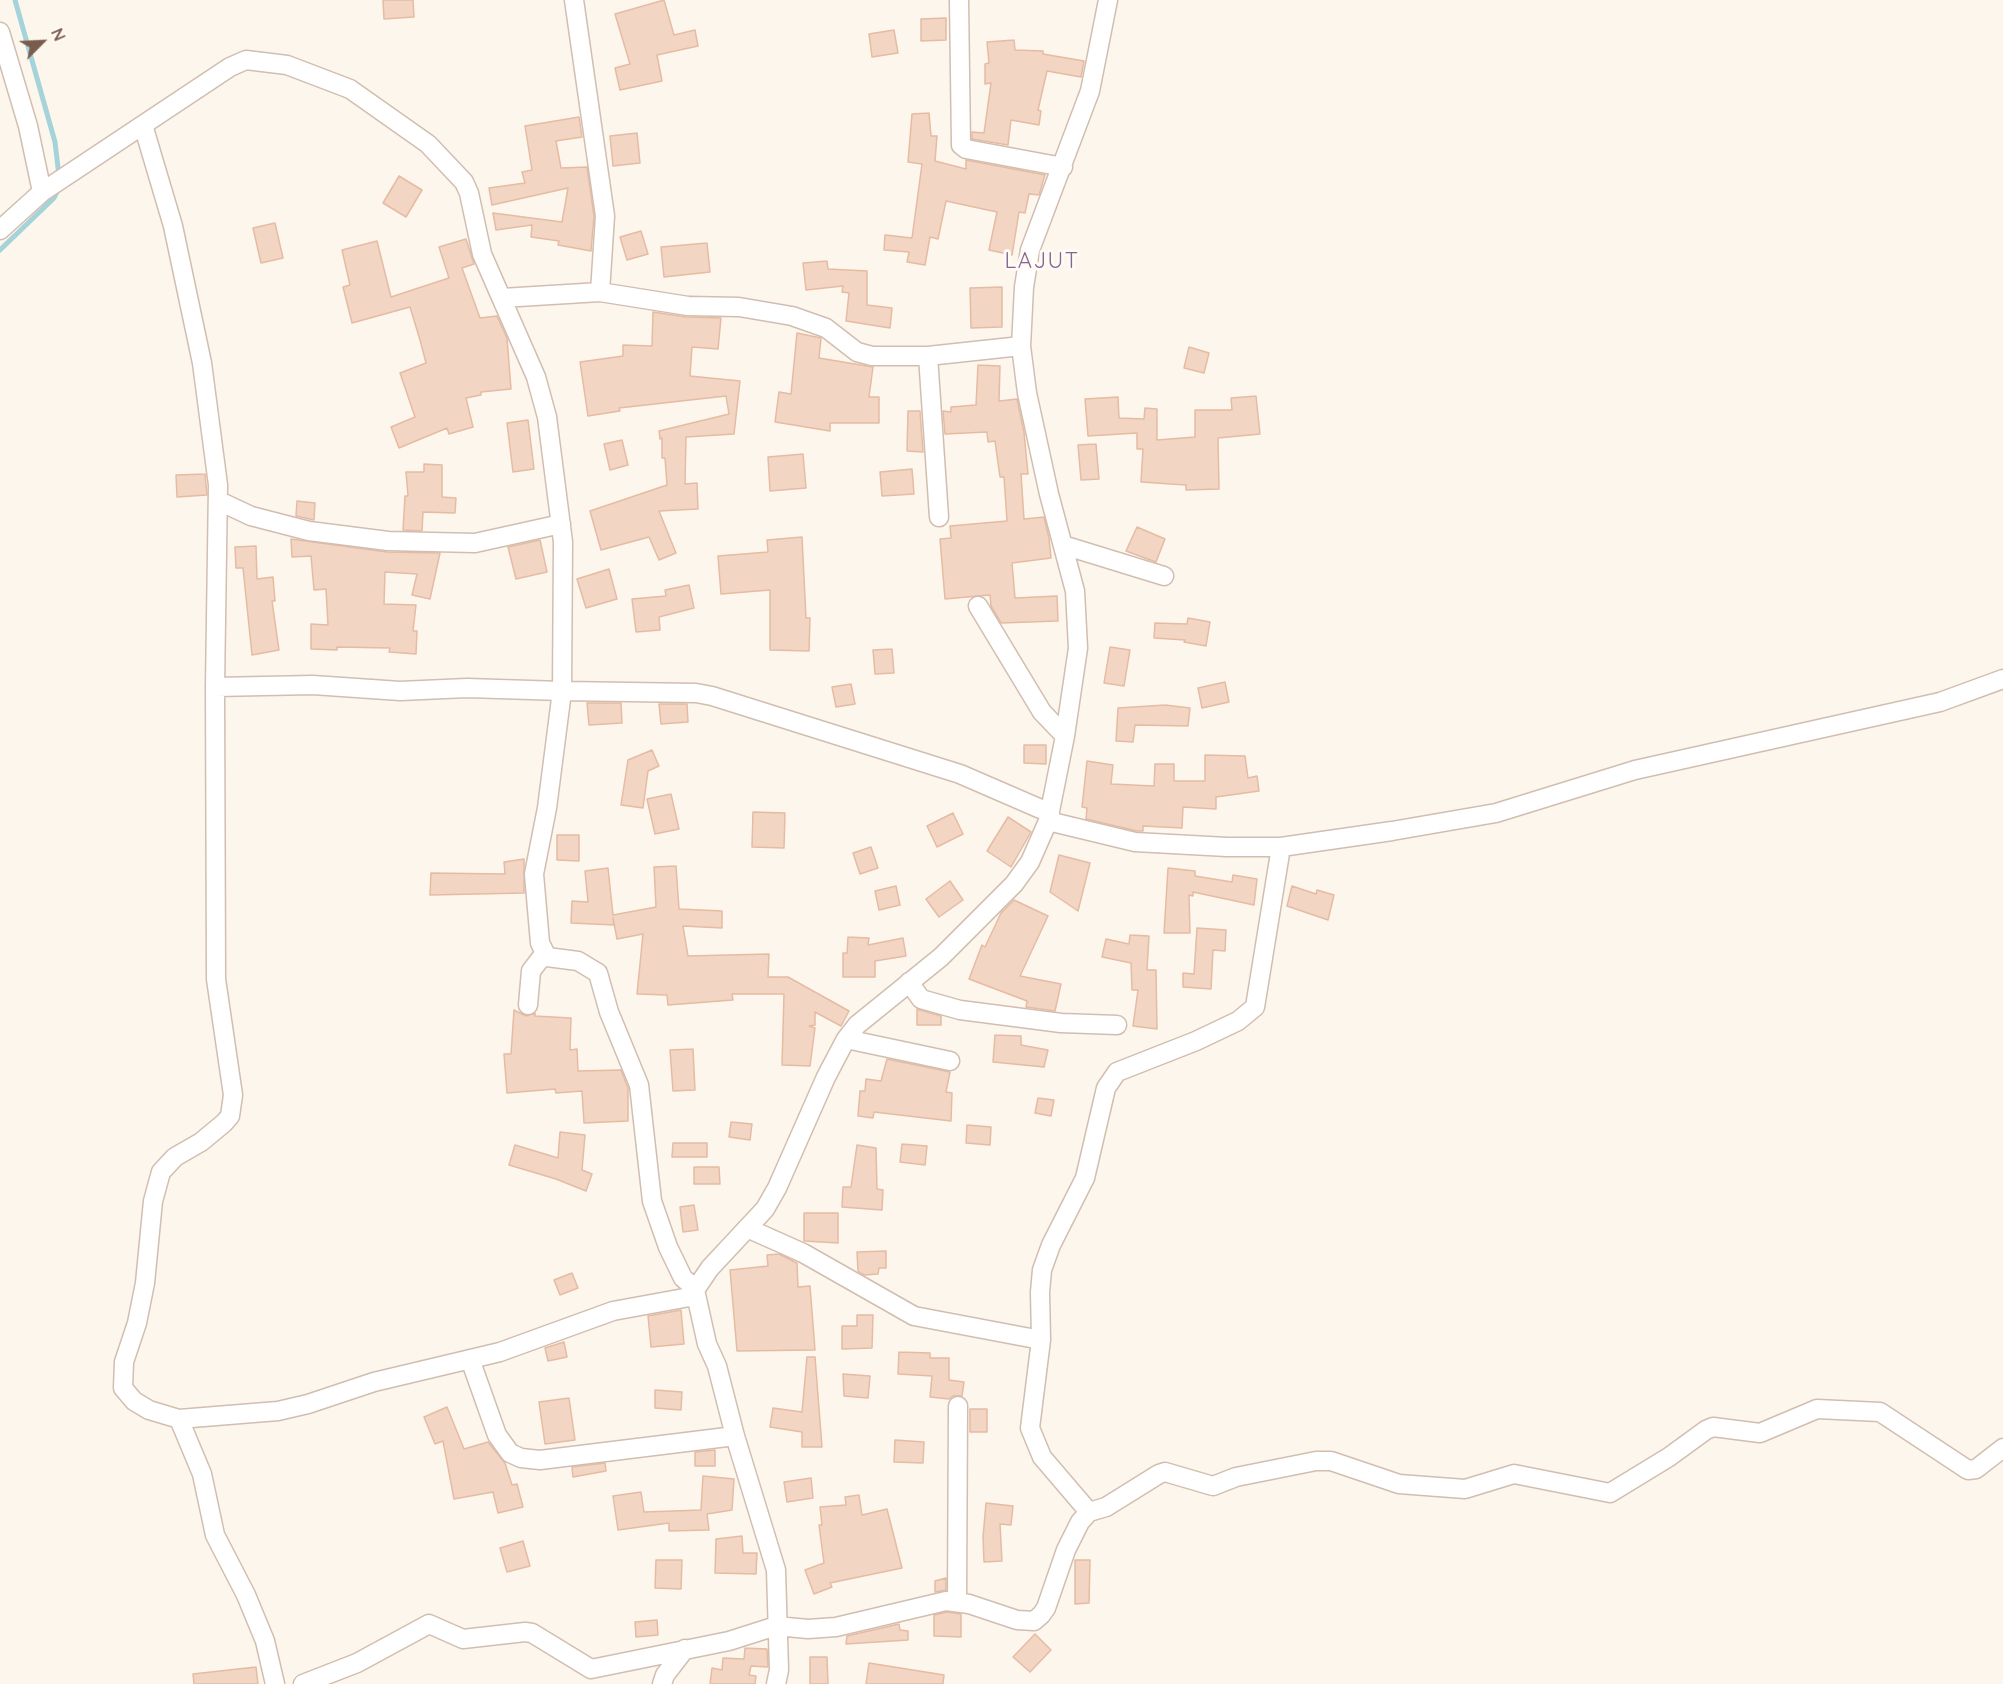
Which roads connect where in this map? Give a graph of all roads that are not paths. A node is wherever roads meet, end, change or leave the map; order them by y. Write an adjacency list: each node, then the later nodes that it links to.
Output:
1 (574, 0): 9 (street)
2 (959, 0): 6 (street)
3 (1108, 0): 6 (street)
4 (0, 32): 7 (street)
5 (143, 125): 7 (street); 10 (street); 13 (street)
6 (1063, 167): 11 (street)
7 (46, 188): 8 (street)
8 (0, 230)
9 (600, 292): 10 (street); 12 (street)
10 (502, 298): 15 (street)
11 (1021, 346): 12 (street); 16 (street)
12 (928, 356): 14 (street)
13 (219, 501): 15 (street); 20 (street)
14 (939, 517)
15 (561, 524): 21 (street)
16 (1063, 545): 17 (street); 22 (street)
17 (1164, 576)
18 (978, 606): 22 (street)
19 (2003, 679): 24 (street)
20 (215, 687): 21 (street); 36 (street)
21 (562, 691): 23 (street); 25 (street)
22 (1065, 736): 23 (street)
23 (1049, 817): 24 (street); 26 (street)
24 (1281, 848): 33 (street)
25 (544, 954): 27 (street); 32 (street)
26 (909, 982): 28 (street); 29 (street)
27 (528, 1005)
28 (1117, 1025)
29 (846, 1039): 30 (street); 31 (street)
30 (950, 1061)
31 (747, 1228): 32 (street); 33 (street)
32 (695, 1292): 34 (street); 37 (street)
33 (1041, 1340): 39 (street)
34 (470, 1359): 36 (street); 37 (street)
35 (958, 1406): 40 (street)
36 (179, 1419): 43 (street)
37 (735, 1436): 41 (street)
38 (2003, 1448): 39 (street)
39 (1089, 1512): 40 (street)
40 (957, 1601): 41 (street)
41 (776, 1626): 42 (street); 46 (street)
42 (685, 1649): 44 (street); 45 (street)
43 (275, 1684)
44 (303, 1684)
45 (662, 1684)
46 (776, 1684)

